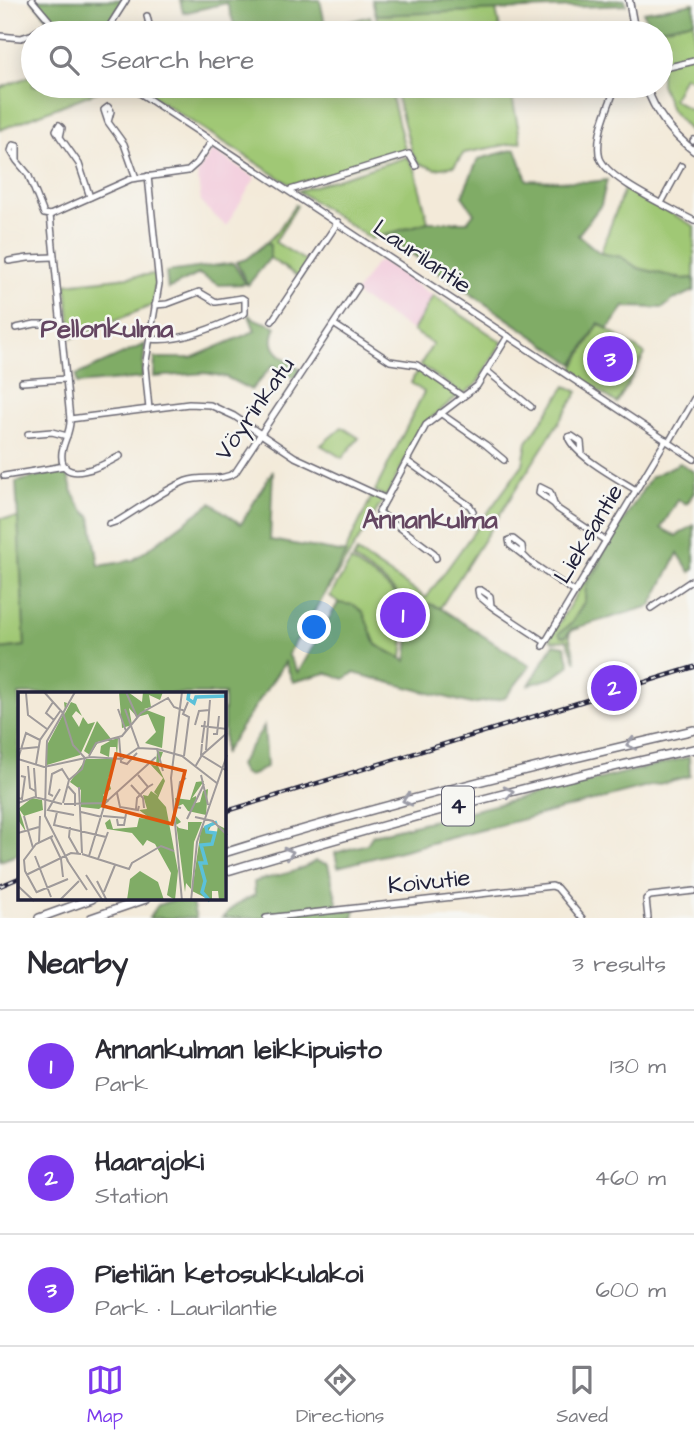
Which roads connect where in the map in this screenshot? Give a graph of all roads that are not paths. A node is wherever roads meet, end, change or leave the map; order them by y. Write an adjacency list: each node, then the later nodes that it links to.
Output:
1 (32, 0): 5 (street)
2 (126, 0): 6 (street)
3 (629, 0): 8 (main road)
4 (147, 16): 7 (street)
5 (48, 21)
6 (113, 21)
7 (148, 21)
8 (633, 21)
9 (0, 36): 10 (street)
10 (21, 37)
11 (694, 61): 12 (street)
12 (673, 66)
13 (147, 98): 18 (street, Laurilantie)
14 (611, 98): 27 (street)
15 (652, 98): 19 (main road)
16 (108, 122): 24 (street)
17 (60, 137): 26 (street)
18 (212, 141): 23 (street); 25 (street, Laurilantie)
19 (694, 151)
20 (17, 161): 28 (street)
21 (416, 166): 25 (street)
22 (681, 166): 27 (street)
23 (148, 176): 24 (street); 34 (street)
24 (136, 178): 26 (street)
25 (290, 190): 30 (street, Laurilantie)
26 (90, 197): 28 (street)
27 (661, 203): 29 (street)
28 (50, 215): 31 (street)
29 (694, 221)
30 (338, 222): 35 (street); 39 (street, Laurilantie)
31 (54, 257): 32 (street); 36 (street)
32 (9, 261)
33 (358, 286): 37 (street, Vöyrinkatu)
34 (155, 305): 40 (street); 40 (street)
35 (272, 321)
36 (61, 324): 38 (street); 42 (street)
37 (335, 325): 44 (street); 51 (street, Vöyrinkatu)
38 (16, 328)
39 (508, 336): 41 (street); 53 (street, Laurilantie)
40 (150, 339): 47 (street)
41 (487, 371): 44 (street); 46 (street)
42 (66, 379): 43 (street); 49 (street)
43 (22, 382)
44 (462, 396): 48 (street)
45 (694, 399): 53 (street, Lieksantie)
46 (531, 407)
47 (149, 409): 49 (street); 51 (street)
48 (440, 413): 57 (street); 58 (street)
49 (70, 418): 52 (street)
50 (28, 435): 52 (street)
51 (260, 435): 62 (street); 65 (street, Vöyrinkatu)
52 (67, 436): 59 (street)
53 (667, 441): 56 (street, Laurilantie); 61 (street, Lieksantie)
54 (582, 453): 61 (street)
55 (120, 456): 59 (street)
56 (694, 459)
57 (504, 460)
58 (407, 461): 62 (street); 64 (street)
59 (65, 466): 60 (street)
60 (4, 476)
61 (636, 490): 66 (street, Lieksantie)
62 (386, 499): 68 (street)
63 (554, 504): 66 (street)
64 (473, 511)
65 (109, 524)
66 (606, 541): 70 (street, Lieksantie)
67 (523, 555): 70 (street)
68 (436, 558)
69 (694, 579): 72 (street)
70 (575, 592): 71 (street, Lieksantie)
71 (491, 606)
72 (651, 608)
73 (694, 728): 75 (highway, 4, one-way to 75)
74 (694, 749): 76 (highway, 4, one-way to 74)
75 (226, 852)
76 (226, 871)
77 (694, 891): 84 (street)
78 (89, 900): 80 (highway)
79 (143, 900): 81 (highway)
80 (39, 918)
81 (91, 918)
82 (266, 918): 83 (street, Koivutie)
83 (582, 918)
84 (648, 918)

